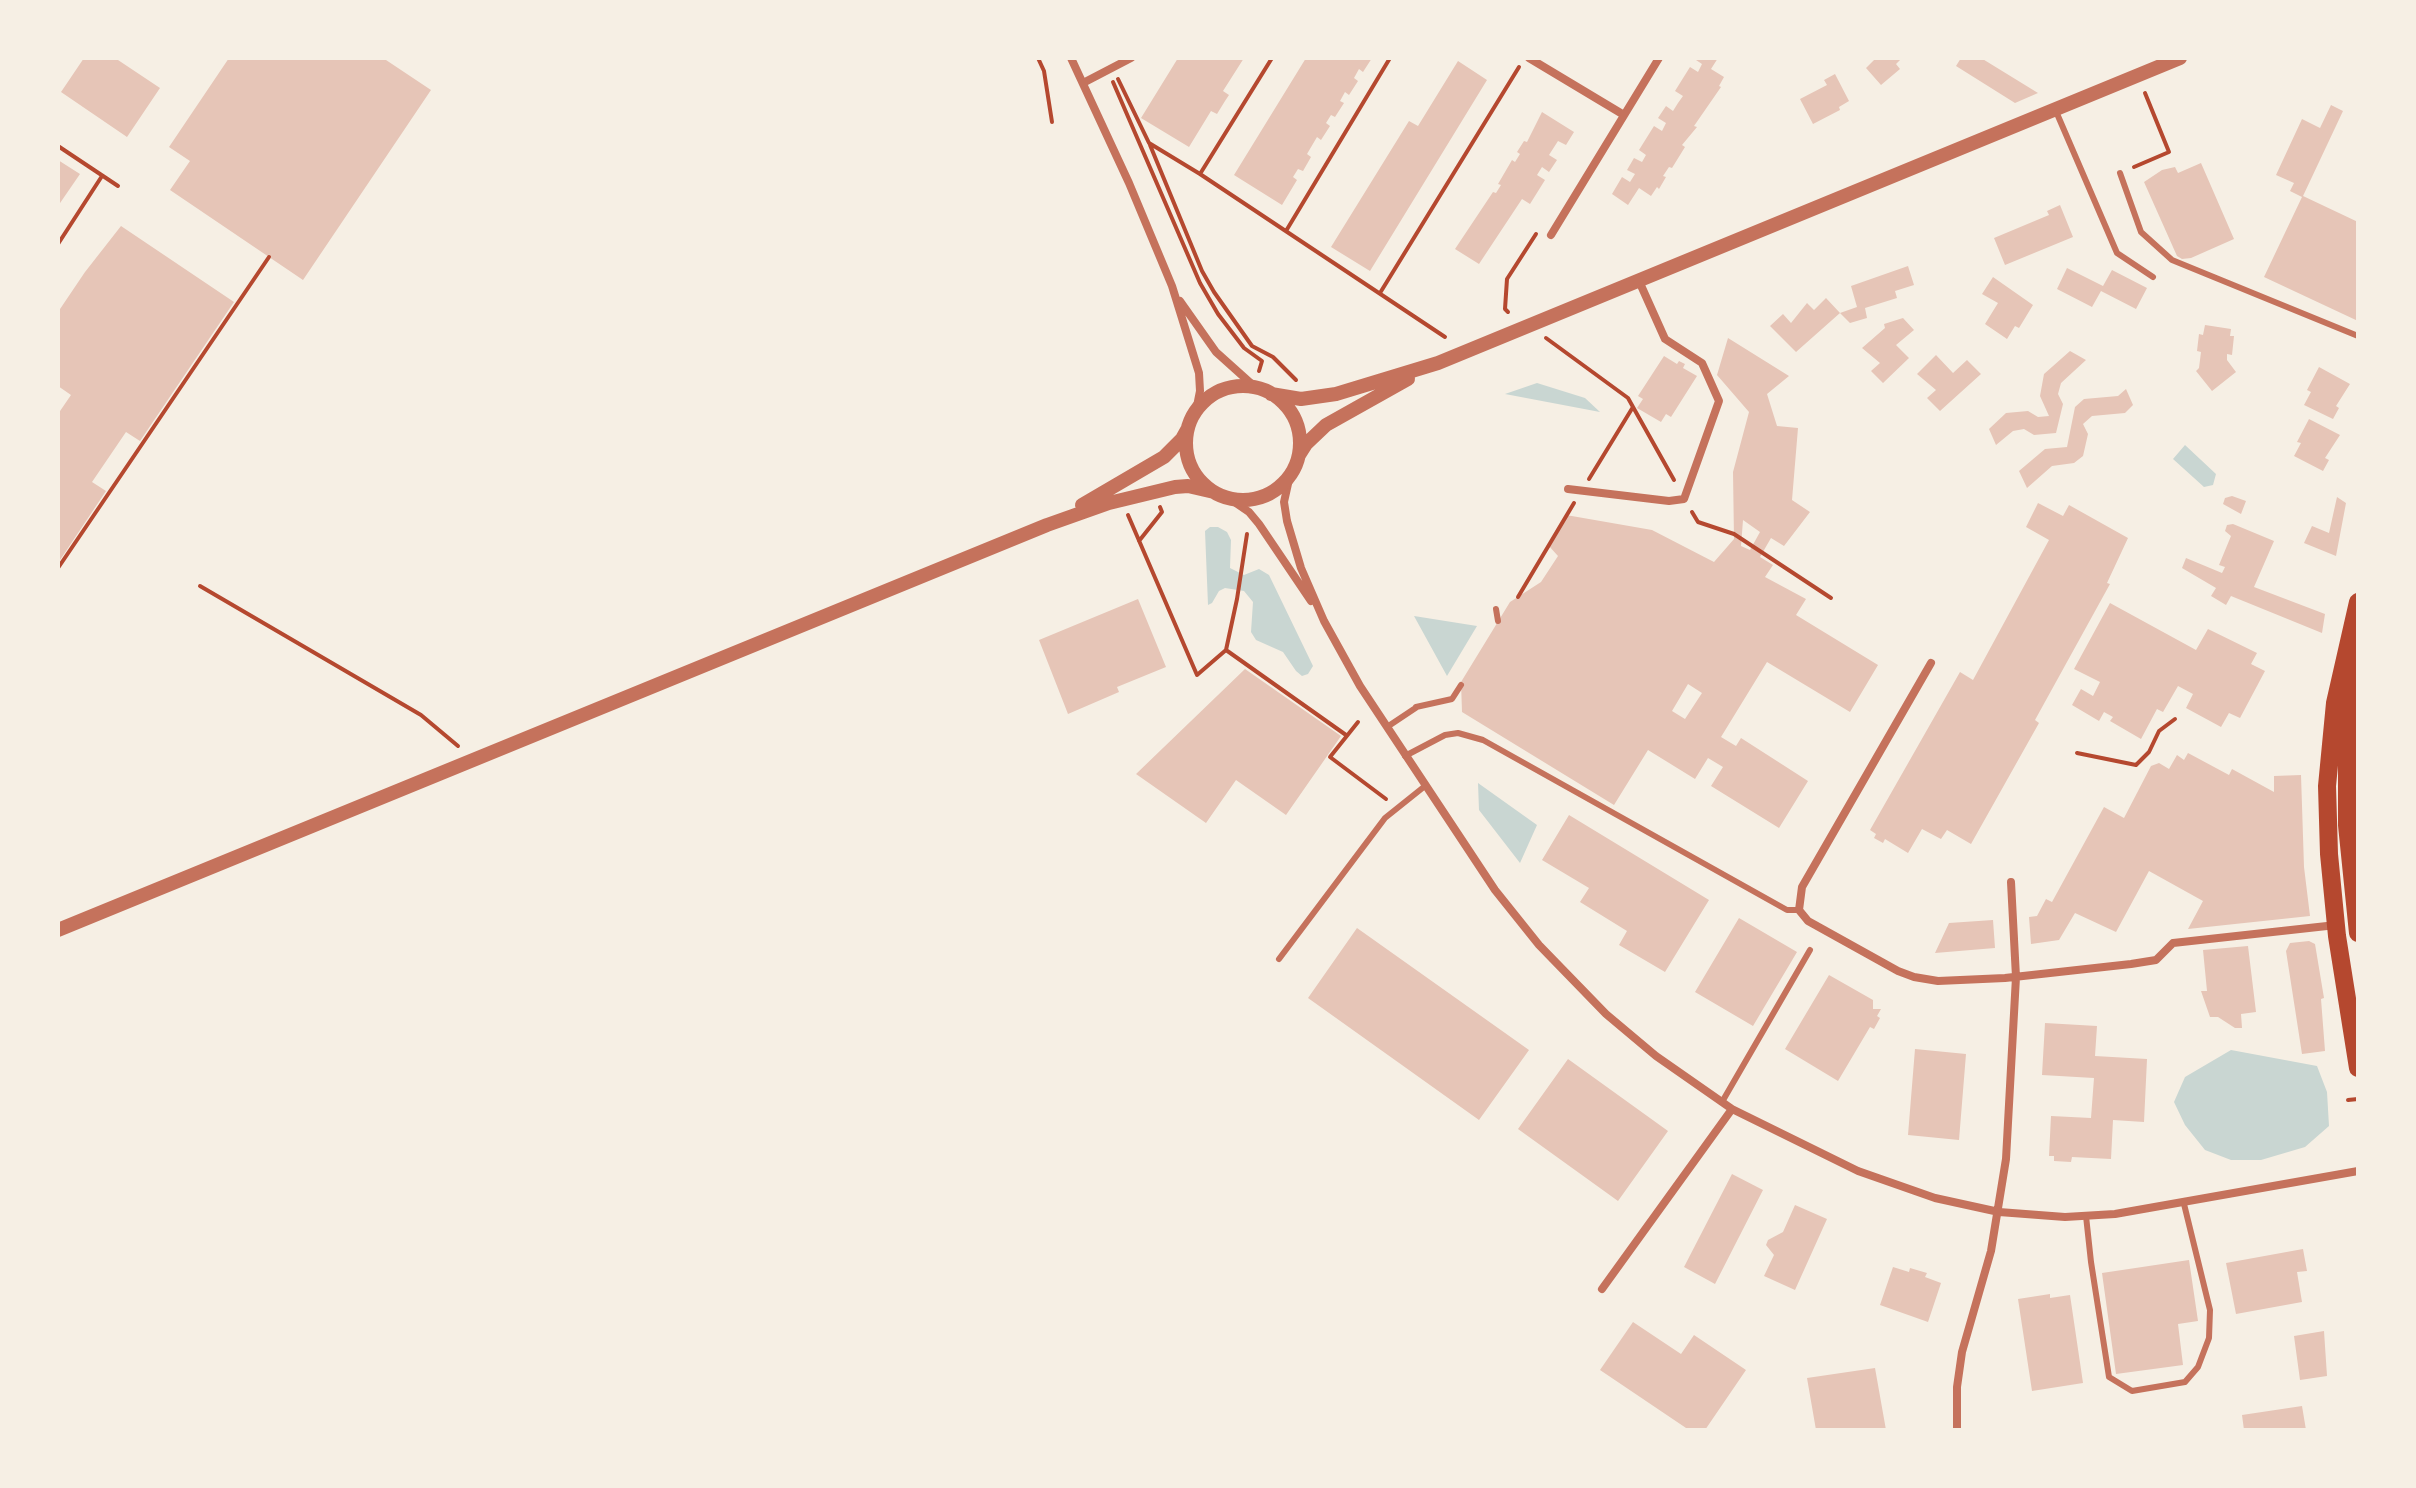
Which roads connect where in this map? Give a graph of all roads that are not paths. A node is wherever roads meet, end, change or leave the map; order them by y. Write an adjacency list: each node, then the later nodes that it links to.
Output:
1 (1071, 58): 6 (street)
2 (1131, 58): 6 (street)
3 (1527, 58): 8 (street)
4 (1659, 58): 8 (street)
5 (2180, 58): 7 (street)
6 (1083, 83): 13 (street)
7 (2055, 109): 11 (lane); 12 (street)
8 (1624, 115): 10 (street)
9 (2120, 173): 14 (lane)
10 (1551, 235)
11 (2153, 277)
12 (1639, 281): 15 (street); 22 (street)
13 (1172, 286): 16 (street); 18 (street)
14 (2358, 336)
15 (1433, 365): 17 (street); 20 (street)
16 (1255, 387): 17 (street); 18 (street)
17 (1271, 394): 20 (street)
18 (1196, 411): 19 (street)
19 (1188, 426): 23 (street); 25 (street)
20 (1297, 459): 21 (street)
21 (1290, 475): 24 (street); 28 (street)
22 (1568, 489)
23 (1214, 492): 24 (street); 25 (street)
24 (1230, 499): 28 (street)
25 (1047, 525): 41 (street)
26 (2358, 604): 39 (main road); 40 (main road)
27 (1496, 609): 29 (lane)
28 (1324, 621): 34 (street)
29 (1498, 621)
30 (1931, 663): 38 (street)
31 (1461, 685): 33 (lane)
32 (1427, 701): 33 (lane)
33 (1416, 707): 34 (lane)
34 (1387, 727): 35 (street)
35 (1405, 756): 36 (street); 38 (lane)
36 (1425, 786): 43 (lane); 46 (street)
37 (2011, 882): 44 (street)
38 (1799, 910): 44 (street)
39 (2336, 925): 40 (street); 44 (street); 45 (main road)
40 (2357, 927)
41 (58, 930)
42 (1810, 950): 46 (lane)
43 (1279, 959)
44 (2016, 977): 50 (street)
45 (2358, 1068)
46 (1722, 1102): 47 (street)
47 (1732, 1109): 50 (street); 52 (street)
48 (2358, 1171): 49 (street)
49 (2184, 1204): 51 (street); 51 (lane)
50 (1999, 1212): 51 (street); 53 (street)
51 (2086, 1216)
52 (1602, 1289)
53 (1957, 1430)

